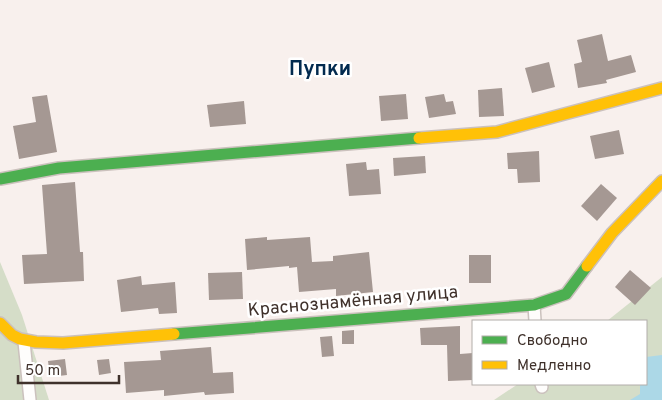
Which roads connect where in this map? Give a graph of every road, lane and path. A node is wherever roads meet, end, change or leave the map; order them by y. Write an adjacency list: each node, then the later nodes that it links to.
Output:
1 (662, 88): 2 (street)
2 (0, 179)
3 (662, 181): 4 (street, Краснознамённая улица)
4 (534, 305): 5 (street); 7 (street, Краснознамённая улица)
5 (536, 320)
6 (0, 323): 7 (street)
7 (24, 342): 8 (street)
8 (30, 400)

